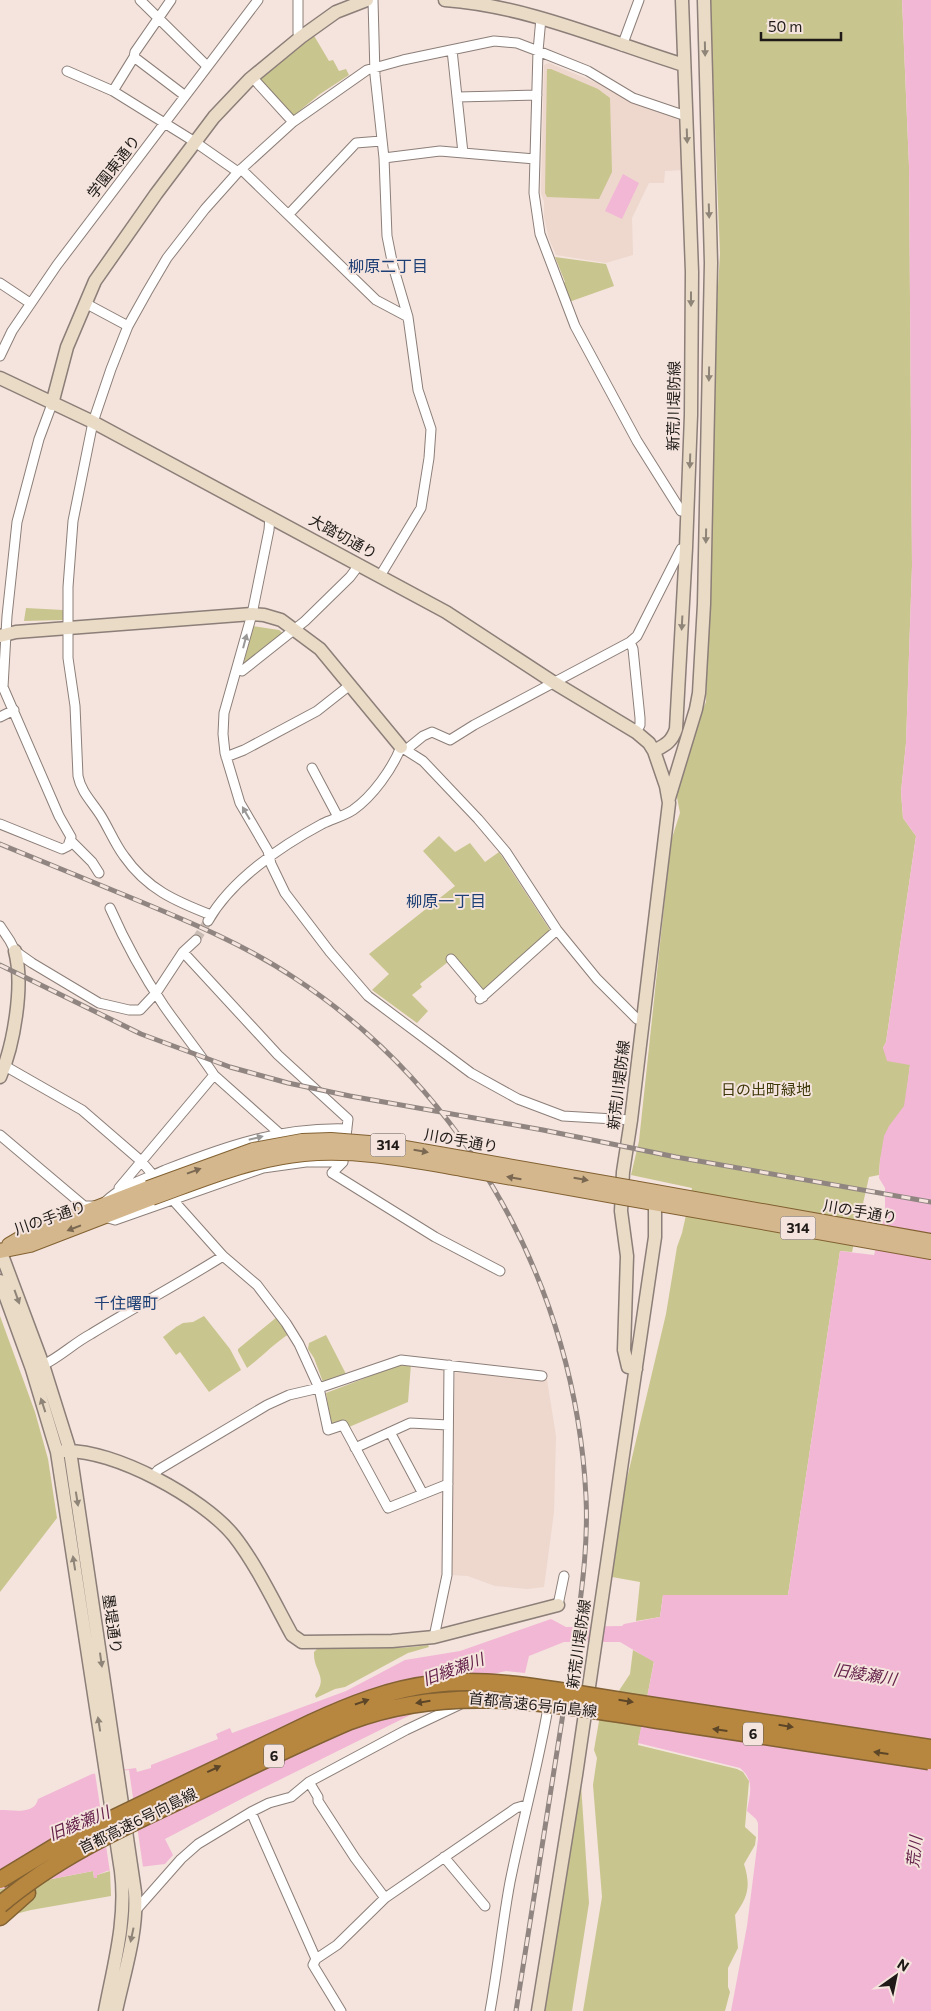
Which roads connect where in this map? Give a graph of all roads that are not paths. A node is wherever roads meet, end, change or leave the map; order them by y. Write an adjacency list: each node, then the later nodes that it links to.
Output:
1 (140, 0): 11 (street)
2 (171, 0): 11 (street)
3 (258, 0): 19 (street, 学園東通り)
4 (298, 0): 13 (street)
5 (367, 0): 13 (main road)
6 (373, 0): 20 (street)
7 (445, 0): 12 (main road)
8 (638, 0): 14 (street)
9 (682, 0): 18 (main road, 新荒川堤防線)
10 (704, 0): 66 (main road, 新荒川堤防線, one-way to 66)
11 (158, 18): 17 (street); 19 (street)
12 (541, 18): 14 (main road); 16 (street)
13 (301, 37): 22 (main road)
14 (622, 46): 18 (main road)
15 (452, 50): 16 (street); 20 (street); 26 (street)
16 (538, 51): 24 (street); 27 (street)
17 (134, 57): 23 (street); 25 (street)
18 (684, 65): 27 (main road, 新荒川堤防線)
19 (207, 66): 25 (street, 学園東通り)
20 (375, 68): 28 (street); 30 (street)
21 (67, 70): 23 (street)
22 (252, 77): 28 (street); 31 (main road)
23 (113, 91): 29 (street)
24 (537, 94): 26 (street); 34 (street)
25 (184, 95): 29 (street, 学園東通り)
26 (457, 98): 32 (street)
27 (686, 116): 46 (main road, 新荒川堤防線, one-way to 46)
28 (293, 122): 35 (street)
29 (166, 123): 31 (street); 39 (street, 学園東通り)
30 (381, 141): 33 (street); 36 (street)
31 (196, 142): 35 (street); 38 (main road)
32 (463, 153): 33 (street); 34 (street)
33 (384, 158): 40 (street)
34 (535, 159): 46 (street)
35 (240, 171): 36 (street); 41 (street)
36 (289, 214): 40 (street)
37 (0, 283): 39 (street)
38 (85, 303): 41 (street); 44 (main road)
39 (30, 304): 42 (street, 学園東通り)
40 (408, 317): 50 (street)
41 (128, 326): 45 (street)
42 (0, 356)
43 (0, 378): 44 (main road, 大踏切通り)
44 (52, 404): 45 (main road, 大踏切通り); 54 (street)
45 (94, 422): 47 (main road, 大踏切通り); 52 (street)
46 (687, 511): 48 (main road, 新荒川堤防線)
47 (270, 516): 49 (main road, 大踏切通り); 51 (street)
48 (686, 548): 55 (street); 63 (main road, 新荒川堤防線, one-way to 63)
49 (359, 565): 50 (main road, 大踏切通り); 53 (street)
50 (380, 576): 57 (main road, 大踏切通り)
51 (252, 614): 52 (main road); 53 (main road); 56 (street, one-way to 51)
52 (69, 628): 54 (main road); 70 (street)
53 (296, 630): 56 (street); 58 (main road)
54 (3, 635): 59 (street)
55 (630, 642): 57 (street); 61 (street)
56 (238, 670): 64 (street)
57 (553, 682): 61 (main road, 大踏切通り); 62 (street)
58 (350, 685): 62 (main road); 64 (street)
59 (14, 710): 60 (street); 69 (street)
60 (0, 717)
61 (636, 732): 63 (main road, 大踏切通り)
62 (404, 748): 67 (street); 74 (street)
63 (654, 751): 66 (main road, 新荒川堤防線)
64 (226, 757): 70 (street, one-way to 64)
65 (312, 768): 67 (street)
66 (668, 799): 80 (main road, 新荒川堤防線)
67 (338, 817): 70 (street)
68 (0, 824): 69 (street)
69 (71, 841): 71 (street)
70 (269, 856): 83 (street)
71 (99, 873)
72 (110, 908): 79 (street)
73 (0, 926): 76 (street)
74 (557, 930): 78 (street); 80 (street)
75 (196, 940): 77 (street)
76 (14, 952): 79 (street); 81 (main road)
77 (183, 952): 79 (street); 84 (street)
78 (451, 959)
79 (156, 993): 82 (street)
80 (644, 1019): 83 (main road, 新荒川堤防線)
81 (2, 1072): 87 (street)
82 (214, 1074): 85 (street); 87 (street)
83 (631, 1120): 102 (main road, 新荒川堤防線)
84 (346, 1129): 85 (street); 88 (street)
85 (279, 1133): 89 (street, one-way to 85)
86 (0, 1135): 93 (street)
87 (141, 1161): 89 (street); 90 (street)
88 (343, 1162): 92 (street); 98 (street)
89 (151, 1187): 90 (street); 91 (main road, 川の手通り / 314, bridge); 93 (main road, 川の手通り / 314)
90 (116, 1191): 93 (street)
91 (660, 1198): 94 (main road, 川の手通り / 314); 96 (main road, 川の手通り / 314); 102 (main road, 新荒川堤防線)
92 (173, 1200): 93 (street); 97 (street)
93 (103, 1212): 95 (main road, 川の手通り / 314)
94 (931, 1241)
95 (0, 1251): 100 (main road, 墨堤通り, one-way to 100)
96 (931, 1252)
97 (223, 1256): 100 (street); 104 (street)
98 (500, 1271)
99 (0, 1281): 109 (main road, 墨堤通り, one-way to 99)
100 (43, 1365): 108 (main road, 墨堤通り)
101 (449, 1365): 103 (street); 104 (street); 105 (street)
102 (636, 1369): 137 (main road, 新荒川堤防線)
103 (542, 1376)
104 (320, 1388): 107 (street); 110 (street)
105 (448, 1426): 106 (street); 111 (street)
106 (390, 1432): 107 (street); 112 (street)
107 (356, 1448): 112 (street)
108 (70, 1451): 109 (main road); 110 (main road); 117 (main road, 墨堤通り, one-way to 117)
109 (57, 1452): 117 (main road, 墨堤通り, one-way to 109)
110 (152, 1477): 115 (main road)
111 (448, 1484): 112 (street); 115 (street)
112 (424, 1494)
113 (564, 1576): 114 (street)
114 (558, 1604): 115 (main road)
115 (434, 1637)
116 (931, 1758): 121 (highway, 首都高速6号向島線 / 6, one-way to 121, bridge); 122 (highway, 首都高速6号向島線 / 6, one-way to 116, bridge)
117 (112, 1771): 124 (main road, 墨堤通り, bridge)
118 (309, 1782): 119 (street); 120 (street); 127 (street)
119 (526, 1805): 123 (street); 136 (street)
120 (251, 1812): 130 (street); 132 (street)
121 (113, 1833): 128 (highway, 首都高速6号向島線 / 6, bridge); 131 (highway, bridge)
122 (56, 1846): 125 (highway, 首都高速6号向島線 / 6, bridge); 126 (highway, bridge)
123 (444, 1857): 127 (street); 129 (street)
124 (126, 1870): 130 (main road, 墨堤通り); 133 (main road, 墨堤通り)
125 (0, 1880)
126 (0, 1887)
127 (385, 1898): 132 (street)
128 (0, 1905)
129 (485, 1906)
130 (136, 1910): 134 (main road, 墨堤通り, one-way to 134)
131 (0, 1917)
132 (316, 1959): 135 (street)
133 (105, 2011)
134 (116, 2011)
135 (341, 2011)
136 (490, 2011)
137 (538, 2011)

